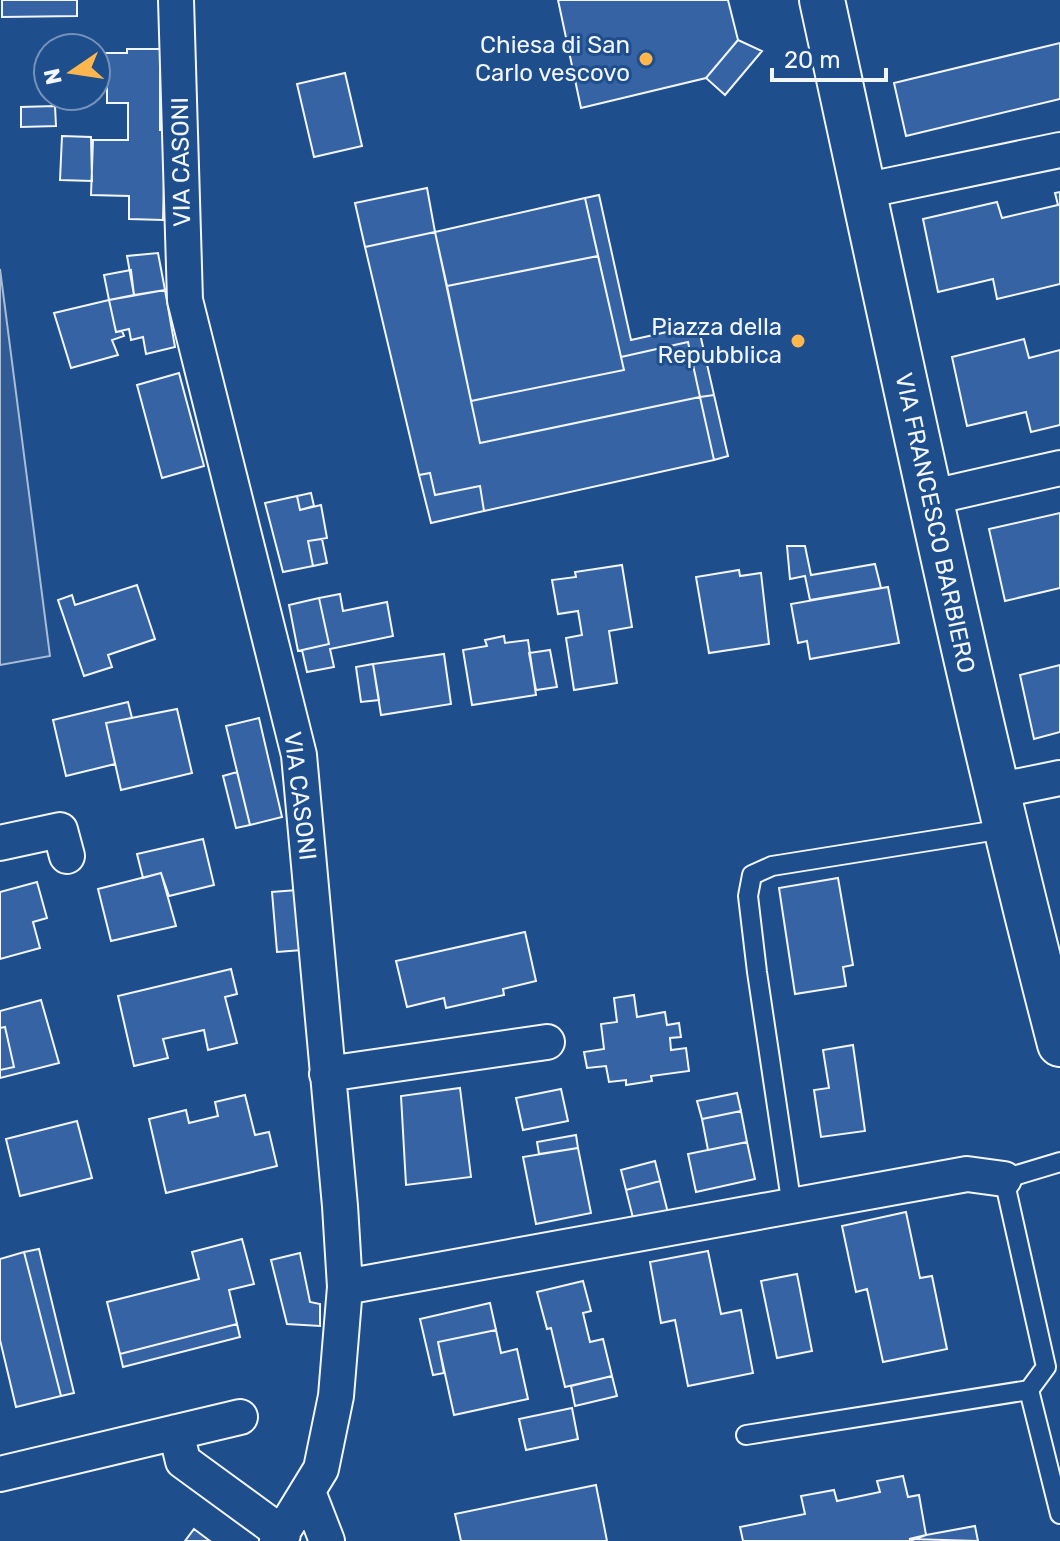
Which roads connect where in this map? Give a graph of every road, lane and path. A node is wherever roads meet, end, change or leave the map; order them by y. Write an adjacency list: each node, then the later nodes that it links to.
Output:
1 (176, 0): 13 (street, VIA CASONI)
2 (822, 0): 4 (street, VIA FRANCESCO BARBIERO)
3 (1060, 150): 4 (street)
4 (863, 191): 6 (street, VIA FRANCESCO BARBIERO)
5 (1060, 468): 6 (street)
6 (928, 498): 8 (street, VIA FRANCESCO BARBIERO)
7 (1060, 778): 8 (street)
8 (1000, 810): 12 (street, VIA FRANCESCO BARBIERO); 16 (lane)
9 (0, 843): 10 (street)
10 (67, 856)
11 (547, 1042): 13 (street)
12 (1060, 1044)
13 (327, 1074): 17 (street, VIA CASONI)
14 (1060, 1162): 15 (lane)
15 (1004, 1179): 16 (street); 18 (lane)
16 (792, 1207): 17 (street)
17 (345, 1287): 23 (street, VIA CASONI)
18 (1029, 1390): 21 (lane); 24 (lane)
19 (240, 1417): 20 (street)
20 (176, 1432): 22 (street); 25 (street)
21 (746, 1435)
22 (0, 1474)
23 (308, 1492): 25 (street, VIA CASONI); 26 (street)
24 (1060, 1514)
25 (280, 1538)
26 (327, 1541)

